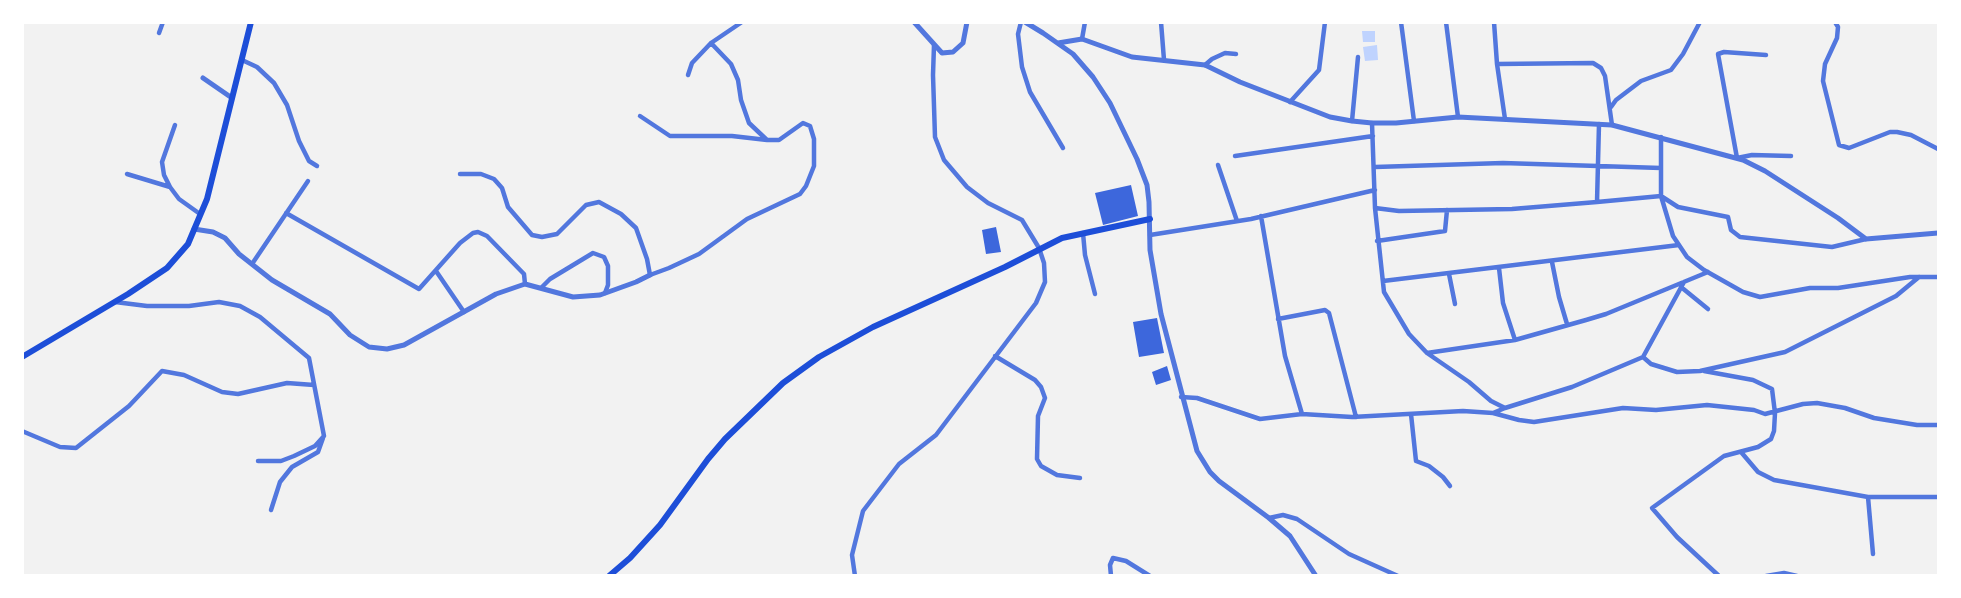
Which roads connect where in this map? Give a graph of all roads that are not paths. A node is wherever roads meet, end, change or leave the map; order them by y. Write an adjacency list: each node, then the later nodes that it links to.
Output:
1 (163, 22): 16 (street)
2 (251, 22): 24 (main road)
3 (742, 22): 18 (street)
4 (914, 22): 20 (street)
5 (967, 22): 20 (street)
6 (1021, 22): 45 (street)
7 (1085, 22): 17 (street)
8 (1161, 22): 25 (street)
9 (1325, 22): 31 (street)
10 (1401, 22): 37 (street)
11 (1446, 22): 34 (street)
12 (1494, 22): 26 (street)
13 (1700, 22): 32 (street)
14 (1835, 22): 46 (street)
15 (1028, 23): 19 (street)
16 (159, 33)
17 (1082, 39): 19 (street); 25 (street)
18 (711, 43): 28 (street); 44 (street)
19 (1058, 43): 67 (street)
20 (934, 45): 76 (street)
21 (1236, 54): 27 (street)
22 (1767, 55): 49 (street)
23 (1358, 57): 36 (street)
24 (242, 60): 30 (main road); 52 (street)
25 (1164, 60): 27 (street)
26 (1497, 64): 32 (street); 35 (street)
27 (1206, 65): 31 (street)
28 (687, 75)
29 (203, 78): 30 (street)
30 (232, 98): 64 (main road)
31 (1290, 102): 36 (street)
32 (1611, 107): 41 (street)
33 (640, 116): 44 (street)
34 (1458, 117): 35 (street); 37 (street)
35 (1505, 119): 39 (street)
36 (1352, 121): 38 (street)
37 (1414, 121): 38 (street)
38 (1371, 123): 42 (street)
39 (1599, 124): 41 (street); 51 (street)
40 (175, 125): 58 (street)
41 (1612, 125): 43 (street)
42 (1373, 135): 47 (street); 53 (street)
43 (1661, 137): 49 (street); 54 (street)
44 (767, 140): 83 (street)
45 (1063, 148)
46 (1938, 149)
47 (1235, 156)
48 (1791, 156): 49 (street)
49 (1737, 158): 73 (street)
50 (1218, 165): 68 (street)
51 (1597, 165): 53 (street); 54 (street); 61 (street)
52 (317, 166)
53 (1375, 167): 59 (street)
54 (1661, 168): 60 (street)
55 (127, 174): 58 (street)
56 (460, 174): 83 (street)
57 (308, 181): 65 (street)
58 (170, 187): 64 (street)
59 (1375, 190): 62 (street); 66 (street)
60 (1661, 196): 61 (street); 73 (street); 75 (street)
61 (1597, 202): 63 (street)
62 (1375, 208): 63 (street); 74 (street)
63 (1447, 210): 74 (street)
64 (201, 213): 69 (main road)
65 (286, 213): 78 (street); 80 (street)
66 (1261, 216): 68 (street); 96 (street)
67 (1150, 219): 70 (main road); 72 (street)
68 (1237, 221): 72 (street)
69 (194, 229): 78 (street); 92 (main road)
70 (1083, 233): 76 (main road); 91 (street)
71 (1938, 233): 73 (street)
72 (1150, 235): 105 (street)
73 (1866, 239)
74 (1377, 241): 86 (street)
75 (1679, 245): 77 (street); 81 (street)
76 (1039, 248): 100 (street); 124 (main road)
77 (1552, 262): 79 (street); 97 (street)
78 (252, 264): 95 (street)
79 (1499, 268): 82 (street); 98 (street)
80 (436, 270): 87 (street); 95 (street)
81 (1708, 272): 84 (street); 88 (street)
82 (1449, 274): 86 (street); 93 (street)
83 (650, 275): 90 (street)
84 (1919, 277): 85 (street); 103 (street)
85 (1938, 277)
86 (1383, 281): 99 (street)
87 (525, 284): 89 (street); 95 (street)
88 (1683, 285): 94 (street); 97 (street); 102 (street)
89 (542, 287): 90 (street); 90 (street)
90 (605, 293)
91 (1095, 294)
92 (115, 302): 101 (main road); 104 (street)
93 (1455, 304)
94 (1708, 309)
95 (464, 312)
96 (1278, 319): 109 (street); 111 (street)
97 (1567, 324): 98 (street)
98 (1515, 340): 99 (street)
99 (1426, 353): 106 (street)
100 (995, 356): 117 (street); 125 (street)
101 (22, 357)
102 (1643, 357): 103 (street); 106 (street)
103 (1700, 371): 108 (street)
104 (314, 386): 113 (street); 114 (street)
105 (1181, 397): 109 (street); 122 (street)
106 (1505, 408): 107 (street)
107 (1493, 413): 108 (street); 110 (street)
108 (1775, 413): 112 (street); 115 (street)
109 (1302, 414): 111 (street)
110 (1411, 414): 111 (street); 118 (street)
111 (1356, 417)
112 (1938, 425)
113 (22, 431)
114 (324, 436): 116 (street); 121 (street)
115 (1741, 452): 119 (street); 130 (street)
116 (258, 461)
117 (1080, 478)
118 (1450, 486)
119 (1868, 497): 120 (street); 123 (street)
120 (1938, 498)
121 (272, 510)
122 (1269, 518): 128 (street); 129 (street)
123 (1874, 554)
124 (609, 576)
125 (855, 576)
126 (1111, 576): 127 (street)
127 (1150, 576)
128 (1316, 576)
129 (1398, 576)
130 (1719, 576)
131 (1767, 576): 132 (street)
132 (1797, 576)

